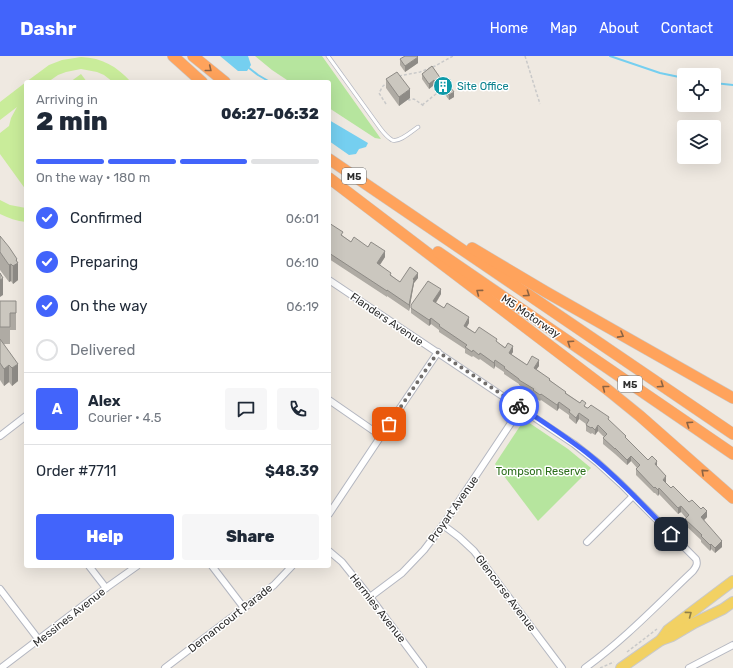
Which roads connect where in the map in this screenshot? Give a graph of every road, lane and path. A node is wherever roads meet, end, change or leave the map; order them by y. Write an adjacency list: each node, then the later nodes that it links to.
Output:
1 (173, 56): 7 (highway)
2 (193, 56): 8 (highway, one-way to 8)
3 (328, 56): 14 (lane)
4 (453, 56): 6 (path)
5 (526, 56): 13 (path)
6 (394, 79)
7 (200, 80)
8 (223, 80)
9 (388, 81): 12 (path)
10 (442, 90): 11 (path)
11 (408, 99)
12 (386, 104)
13 (540, 104)
14 (418, 128)
15 (331, 160): 18 (highway, M5 Motorway / M5)
16 (331, 179): 28 (highway, M5 Motorway / M5, one-way to 16)
17 (331, 180): 30 (highway, one-way to 17)
18 (379, 193): 21 (highway, one-way to 21); 25 (highway, M5 Motorway / M5, one-way to 25)
19 (331, 281): 20 (street, Flanders Avenue)
20 (438, 352): 23 (street, Flanders Avenue); 27 (street)
21 (733, 398)
22 (331, 401): 27 (street)
23 (521, 408): 29 (street, Flanders Avenue); 32 (street, Proyart Avenue)
24 (24, 418): 26 (street)
25 (733, 434)
26 (0, 436)
27 (380, 436): 31 (street)
28 (733, 454)
29 (633, 496): 33 (street); 52 (street, Flanders Avenue)
30 (733, 498)
31 (331, 511)
32 (443, 525): 42 (street, Proyart Avenue); 51 (street, Glencorse Avenue)
33 (587, 542)
34 (331, 553): 42 (street, Hermies Avenue)
35 (91, 568): 40 (street)
36 (134, 568): 40 (street, Messines Avenue)
37 (214, 568): 44 (street)
38 (290, 568): 44 (street, Dernancourt Parade)
39 (733, 581): 46 (main road, one-way to 39)
40 (106, 588): 45 (street, Messines Avenue)
41 (0, 589): 45 (street)
42 (370, 596): 50 (street, Hermies Avenue)
43 (733, 602): 46 (main road)
44 (244, 608): 49 (street, Dernancourt Parade)
45 (39, 640): 48 (street, Messines Avenue)
46 (660, 640): 53 (main road)
47 (733, 645): 54 (street)
48 (1, 668)
49 (165, 668)
50 (423, 668)
51 (562, 668)
52 (585, 668)
53 (621, 668)
54 (689, 668)

